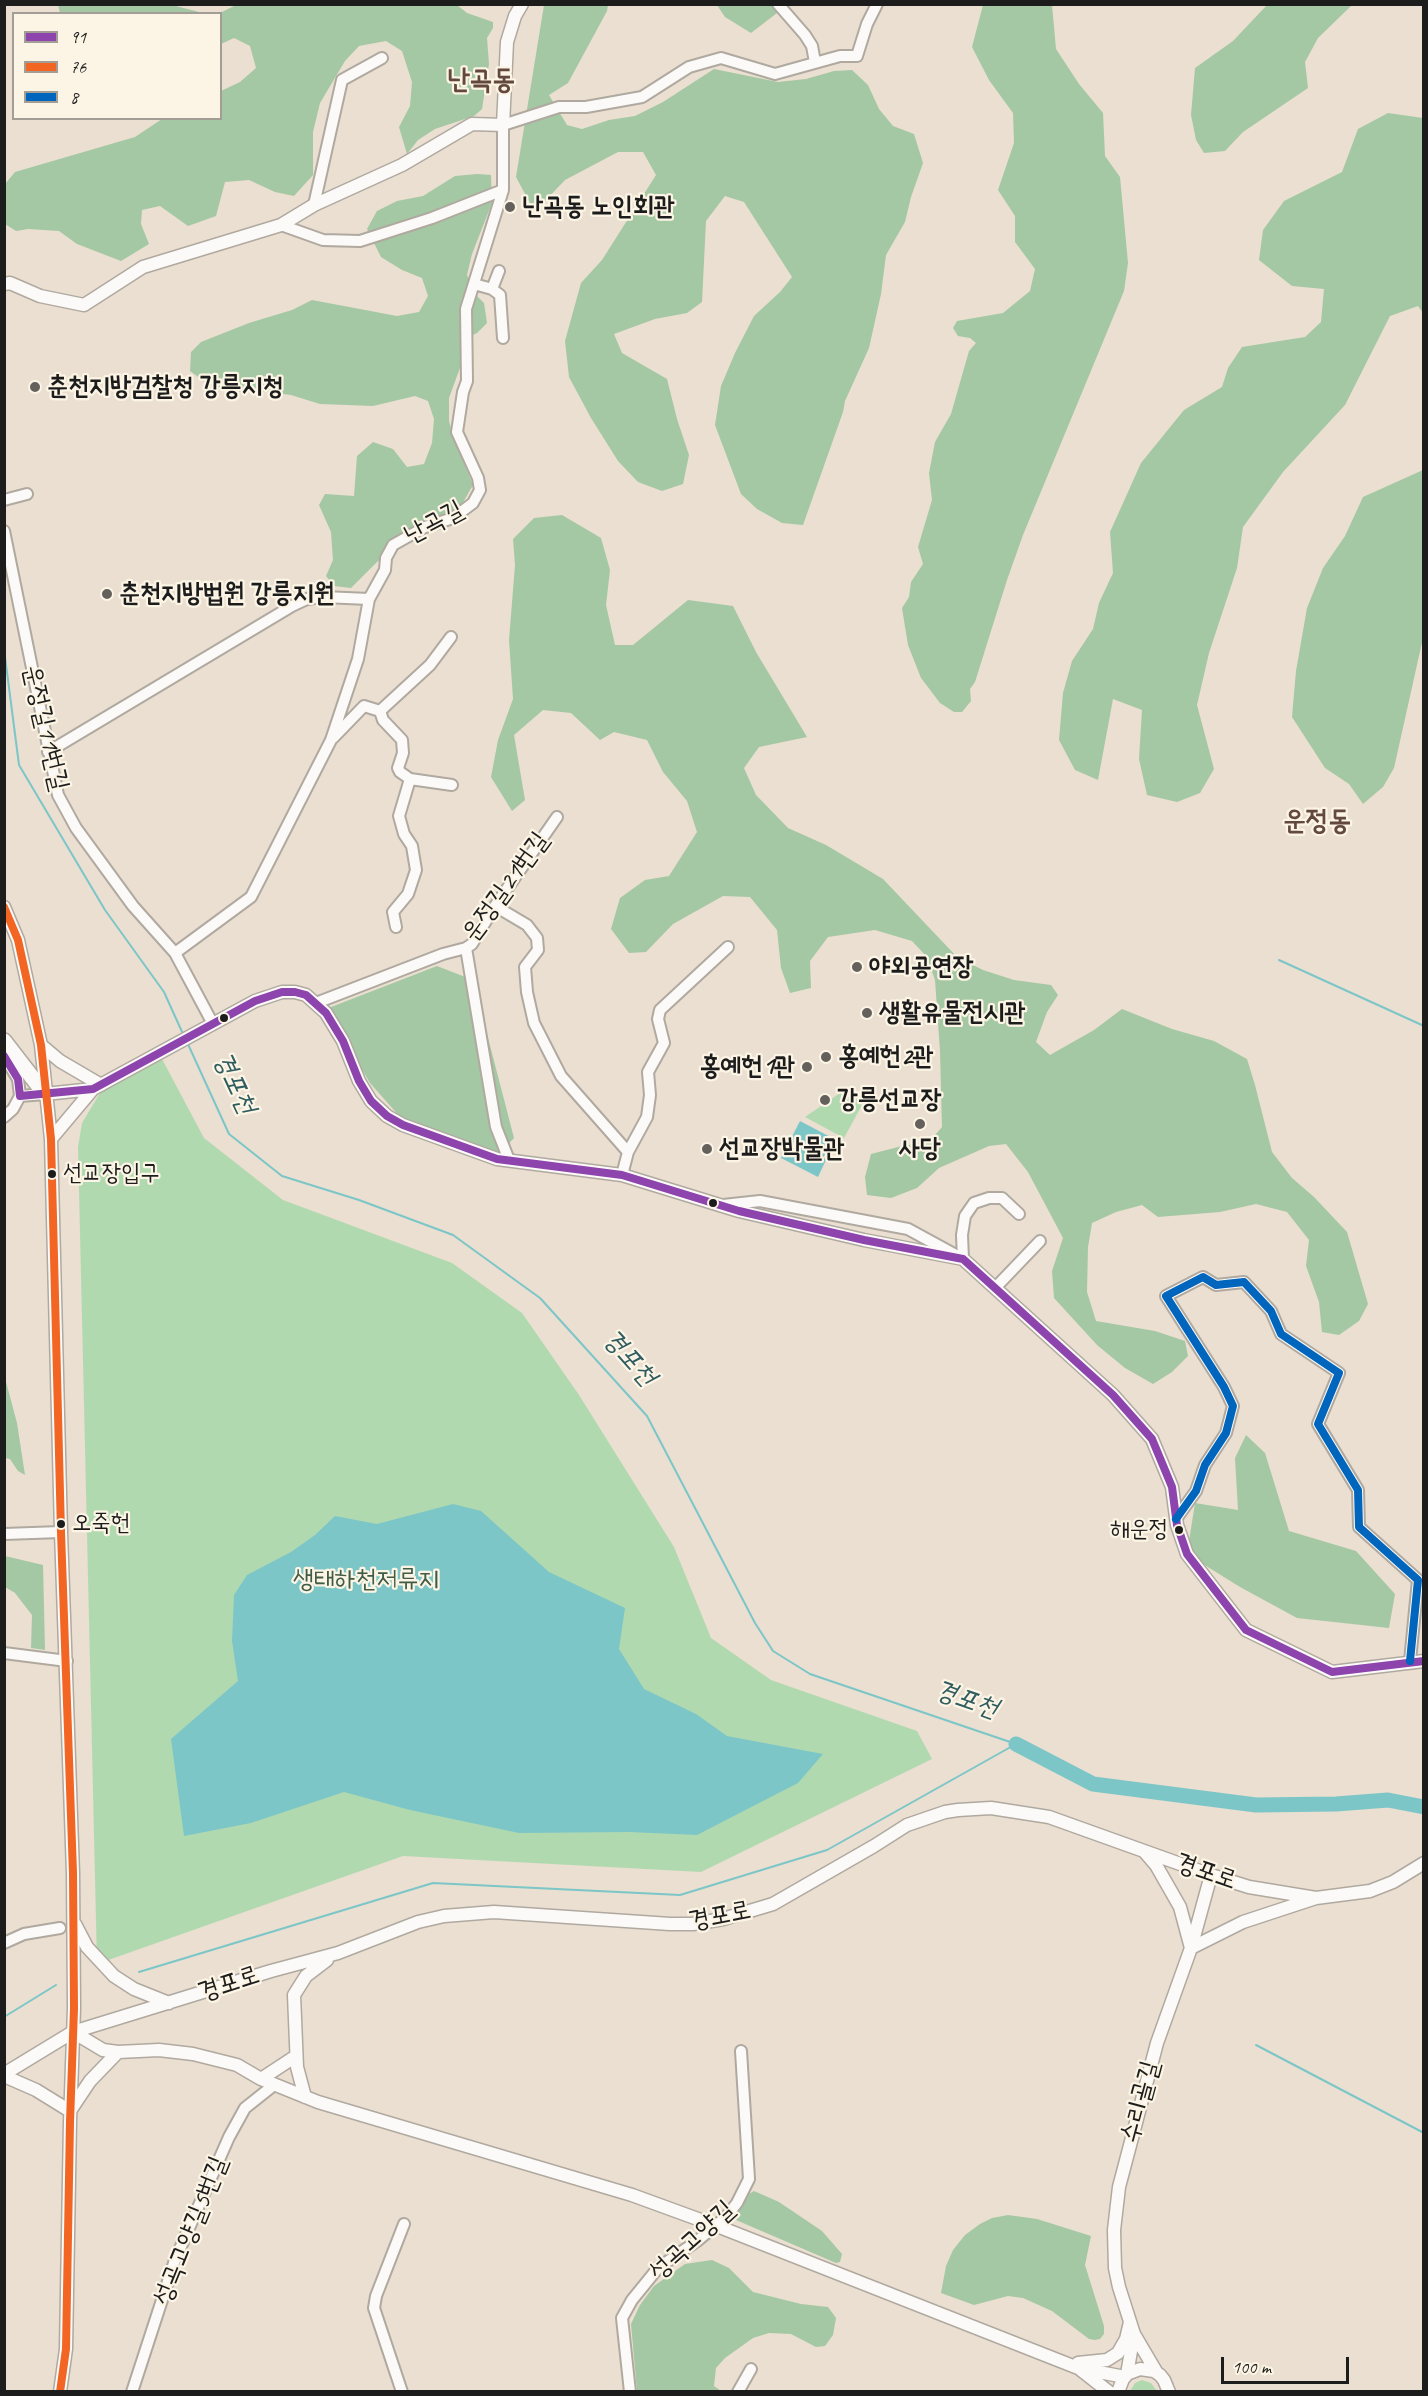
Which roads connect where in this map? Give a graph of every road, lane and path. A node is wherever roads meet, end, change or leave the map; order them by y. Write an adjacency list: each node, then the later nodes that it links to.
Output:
1 (522, 4): 6 (street, 난곡길)
2 (778, 4): 5 (street)
3 (877, 4): 5 (street)
4 (382, 58): 8 (street)
5 (815, 62): 6 (street)
6 (503, 125): 7 (street, 난곡길); 8 (street)
7 (503, 190): 9 (street); 12 (street, 난곡길)
8 (314, 205): 9 (street)
9 (281, 225): 11 (street)
10 (499, 271): 13 (street)
11 (4, 284)
12 (474, 284): 13 (street); 18 (street, 난곡길)
13 (492, 289): 14 (street)
14 (503, 338)
15 (27, 494): 16 (street)
16 (5, 500)
17 (4, 531): 22 (street, 운정길11번길)
18 (369, 599): 21 (street, 난곡길); 22 (street)
19 (451, 637): 20 (street)
20 (380, 711): 21 (street); 23 (street)
21 (331, 741): 31 (street, 난곡길)
22 (48, 752): 31 (street, 운정길11번길)
23 (410, 779): 24 (street); 28 (street)
24 (452, 785)
25 (557, 817): 26 (street, 운정길21번길)
26 (495, 906): 30 (street, 운정길21번길); 42 (street)
27 (4, 907): 35 (street)
28 (396, 927)
29 (728, 947): 42 (street)
30 (466, 948): 32 (street, 운정길21번길); 43 (street)
31 (175, 952): 33 (street, 운정길11번길)
32 (316, 1003): 33 (street); 43 (street)
33 (210, 1025): 37 (street)
34 (4, 1041): 38 (main road)
35 (41, 1045): 37 (street); 38 (street)
36 (4, 1056): 39 (street)
37 (97, 1087): 38 (street); 41 (street)
38 (45, 1094): 39 (street); 41 (street)
39 (20, 1096): 40 (street)
40 (4, 1117)
41 (51, 1139): 51 (street)
42 (628, 1152): 44 (street)
43 (509, 1160): 44 (street)
44 (621, 1175): 45 (street)
45 (723, 1204): 48 (street); 48 (street)
46 (1019, 1214): 48 (street)
47 (1040, 1241): 49 (street)
48 (963, 1259): 49 (street)
49 (996, 1287): 50 (street)
50 (1176, 1519): 55 (street); 55 (street)
51 (61, 1532): 52 (street); 54 (street)
52 (4, 1534)
53 (4, 1653): 54 (street)
54 (67, 1661): 61 (street)
55 (1410, 1661): 56 (street)
56 (1424, 1661)
57 (1144, 1851): 59 (street, 경포로); 64 (street); 65 (street, 경포로)
58 (1423, 1864): 60 (street, 경포로)
59 (1211, 1875): 60 (street, 경포로); 64 (street, 수리골길)
60 (1316, 1898): 64 (street)
61 (73, 1921): 66 (street); 67 (street)
62 (60, 1928): 63 (street)
63 (4, 1943)
64 (1191, 1948): 78 (street, 수리골길)
65 (338, 1953): 66 (street, 경포로); 70 (street)
66 (169, 2003): 67 (street, 경포로)
67 (73, 2032): 69 (street); 71 (street, 경포로); 75 (street)
68 (741, 2051): 77 (street, 성곡고양길)
69 (118, 2052): 72 (street); 75 (street)
70 (296, 2056): 72 (street); 74 (street)
71 (4, 2075): 75 (street)
72 (261, 2079): 73 (street)
73 (274, 2085): 74 (street); 86 (street, 성곡고양길5번길)
74 (305, 2097): 77 (street)
75 (70, 2111): 85 (street)
76 (404, 2224): 87 (street)
77 (717, 2226): 80 (street); 88 (street, 성곡고양길)
78 (1130, 2321): 79 (street, 수리골길); 80 (street)
79 (1134, 2334): 82 (street, 수리골길); 83 (street, 수리골길)
80 (1072, 2365): 83 (street); 90 (street)
81 (751, 2369): 89 (street)
82 (1157, 2373): 83 (street); 84 (street, 수리골길)
83 (1126, 2375): 91 (street, 수리골길)
84 (1170, 2389)
85 (60, 2391)
86 (132, 2391)
87 (402, 2391)
88 (630, 2391)
89 (738, 2391)
90 (1109, 2391)
91 (1118, 2391)

